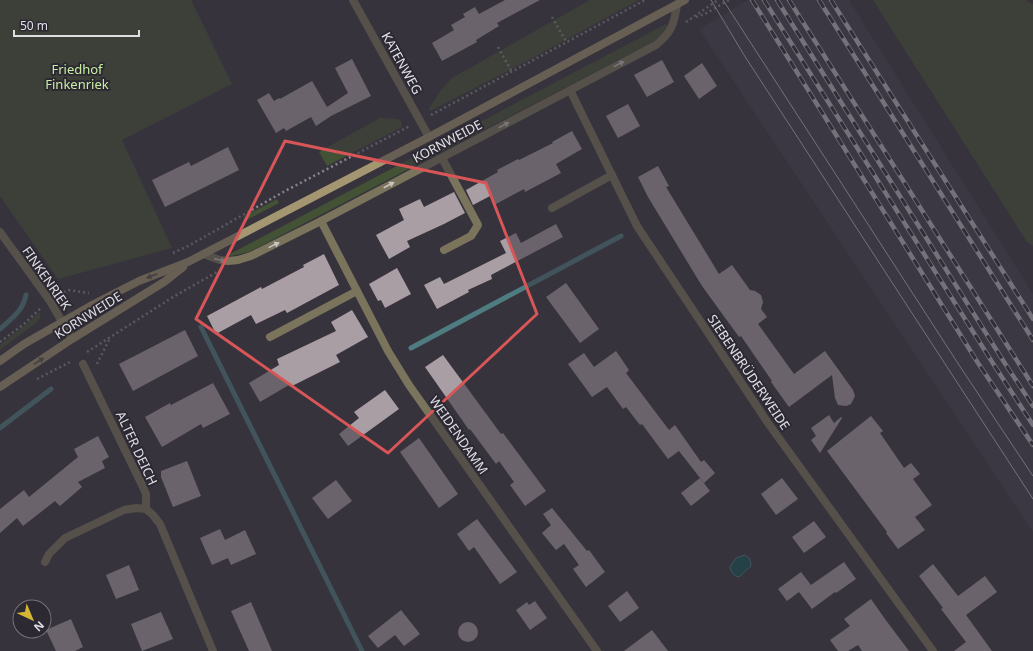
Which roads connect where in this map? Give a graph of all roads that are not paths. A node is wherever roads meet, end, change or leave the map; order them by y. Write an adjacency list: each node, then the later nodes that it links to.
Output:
1 (353, 0): 5 (street, KATENWEG)
2 (685, 0): 3 (main road, KORNWEIDE)
3 (677, 5): 4 (street, KORNWEIDE, one-way to 3); 5 (main road, KORNWEIDE)
4 (570, 90): 6 (street, KORNWEIDE, one-way to 4); 7 (street, SIEBENBRÜDERWEIDE)
5 (429, 137): 12 (main road, KORNWEIDE)
6 (442, 158): 9 (street, KORNWEIDE, one-way to 6); 11 (street)
7 (612, 175): 8 (street); 25 (street, SIEBENBRÜDERWEIDE)
8 (552, 208)
9 (321, 221): 12 (street, KORNWEIDE, one-way to 9); 14 (street, WEIDENDAMM)
10 (0, 233): 15 (street, FINKENRIEK)
11 (444, 250)
12 (204, 254): 13 (main road, KORNWEIDE)
13 (188, 262): 15 (main road, KORNWEIDE, one-way to 15); 17 (main road, KORNWEIDE)
14 (357, 291): 16 (street); 24 (street, WEIDENDAMM)
15 (62, 321): 17 (street, FINKENRIEK); 18 (main road, KORNWEIDE)
16 (270, 337)
17 (72, 339): 20 (main road, KORNWEIDE, one-way to 17)
18 (0, 361)
19 (83, 364): 21 (street, ALTER DEICH)
20 (0, 387)
21 (146, 508): 22 (street); 23 (street)
22 (45, 562)
23 (213, 651)
24 (597, 651)
25 (933, 651)

